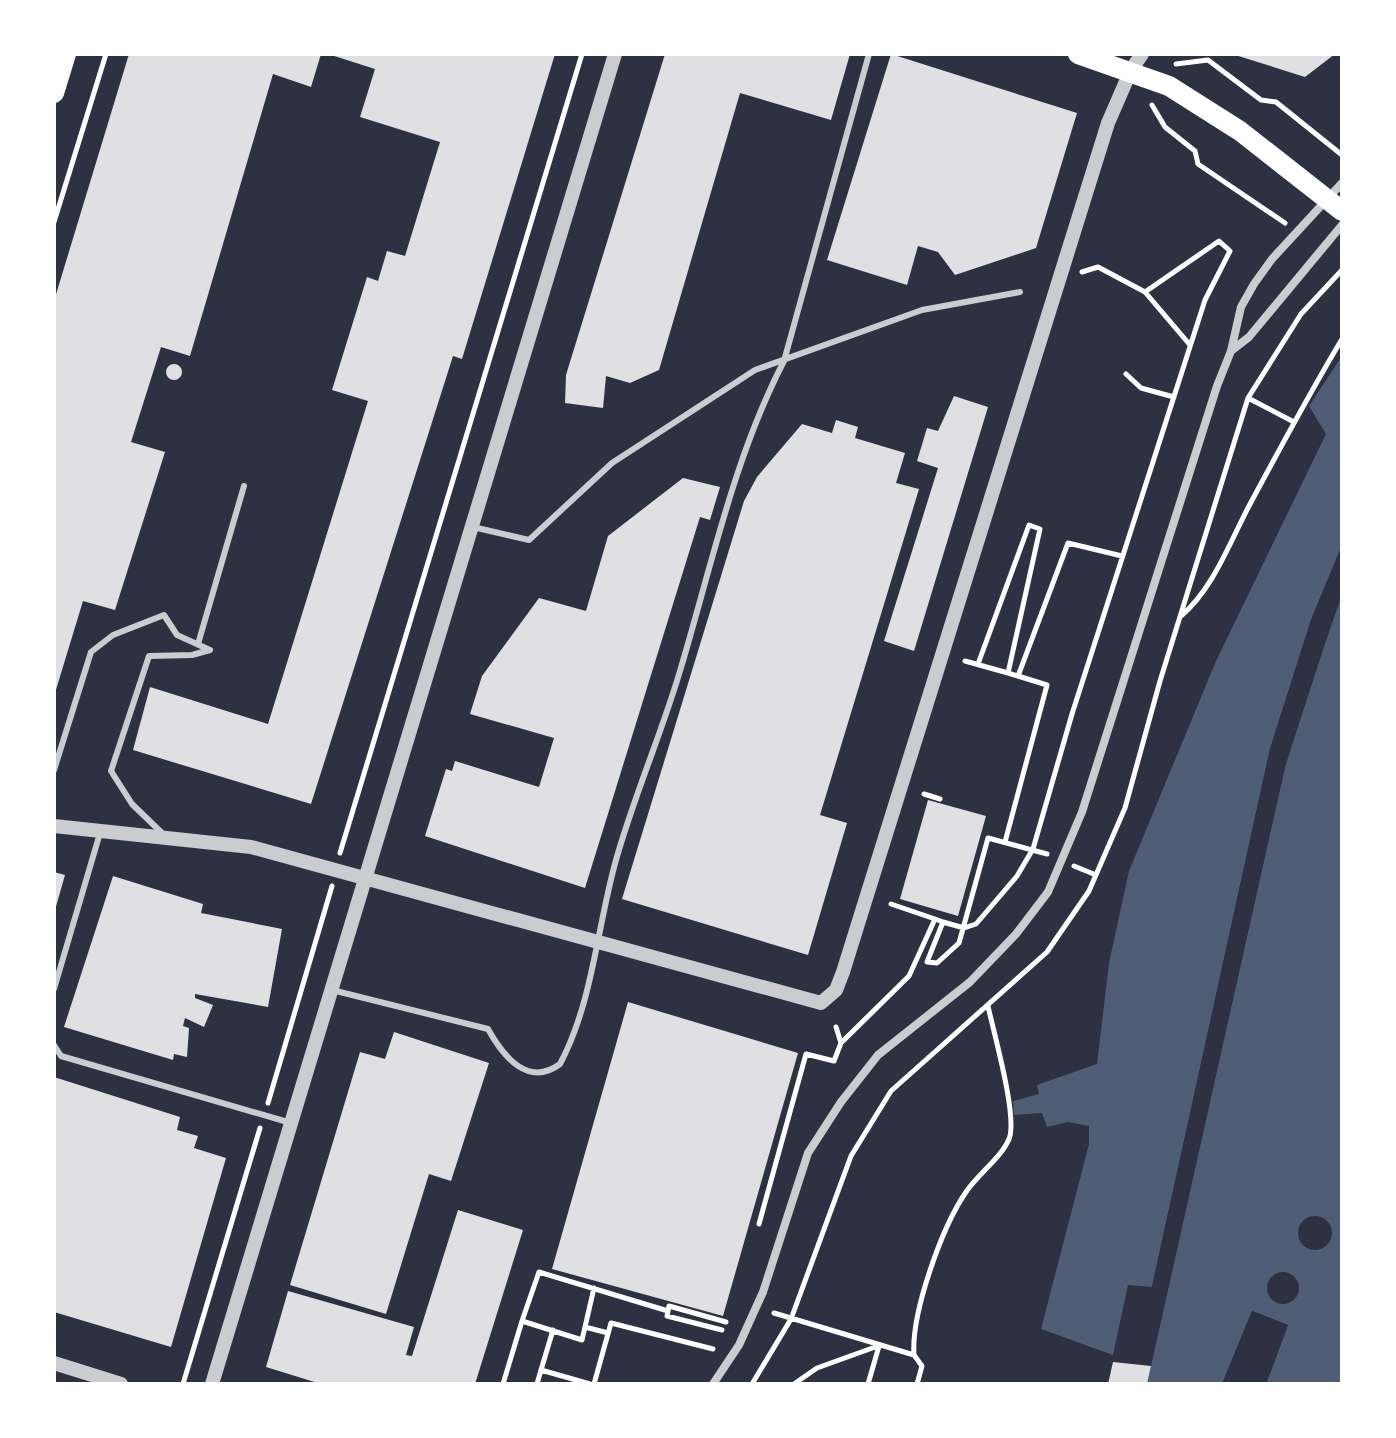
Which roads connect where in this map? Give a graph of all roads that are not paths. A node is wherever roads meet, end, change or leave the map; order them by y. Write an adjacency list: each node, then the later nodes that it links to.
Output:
1 (66, 54): 6 (main road)
2 (615, 54): 14 (street)
3 (869, 54): 12 (lane)
4 (1078, 54): 5 (main road)
5 (1136, 62): 8 (main road); 21 (street)
6 (54, 93)
7 (1342, 183): 11 (street)
8 (1342, 211)
9 (1342, 225): 11 (street)
10 (1020, 292): 12 (lane)
11 (1231, 351): 29 (street)
12 (784, 361): 14 (lane); 21 (lane)
13 (244, 486): 15 (lane)
14 (470, 526): 20 (street)
15 (198, 644): 16 (lane); 19 (lane)
16 (54, 770)
17 (54, 826): 18 (street)
18 (100, 833): 19 (street); 22 (lane)
19 (166, 837): 20 (street)
20 (363, 879): 21 (street); 23 (street)
21 (598, 942): 23 (lane)
22 (54, 989)
23 (332, 990): 25 (street)
24 (54, 1045): 25 (lane)
25 (292, 1123): 28 (street)
26 (54, 1363): 27 (street)
27 (121, 1384)
28 (212, 1384)
29 (713, 1384)

